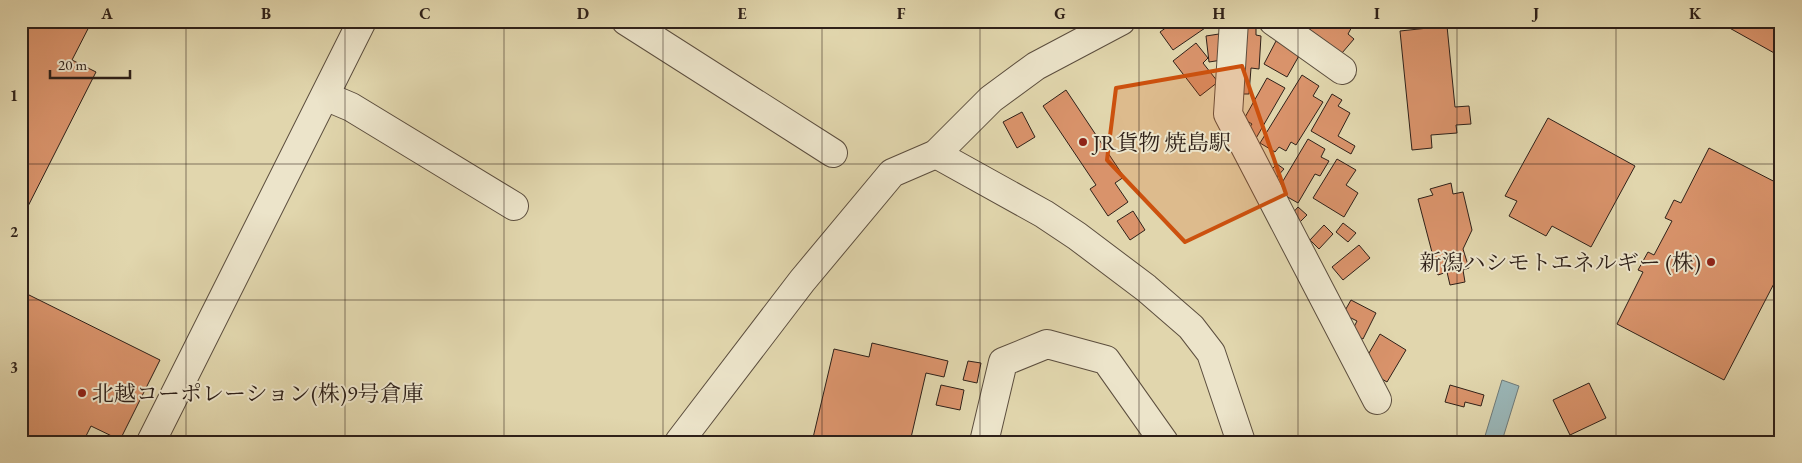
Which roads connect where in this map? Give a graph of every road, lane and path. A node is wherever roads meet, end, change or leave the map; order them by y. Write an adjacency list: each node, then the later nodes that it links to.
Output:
1 (362, 21): 7 (street)
2 (626, 21): 8 (street)
3 (1121, 21): 9 (street)
4 (1234, 21): 11 (street)
5 (1273, 21): 6 (street)
6 (1342, 70)
7 (324, 96): 10 (street); 12 (street)
8 (833, 153)
9 (936, 154): 13 (street); 16 (street)
10 (514, 206)
11 (1377, 400)
12 (152, 442)
13 (679, 442)
14 (984, 442): 15 (street)
15 (1164, 442)
16 (1241, 442)

